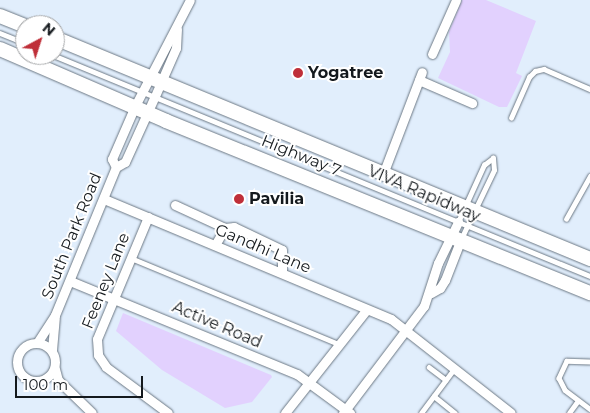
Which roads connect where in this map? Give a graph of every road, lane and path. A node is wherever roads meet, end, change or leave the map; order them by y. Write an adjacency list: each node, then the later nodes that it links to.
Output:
1 (190, 0): 5 (street)
2 (456, 0): 10 (street)
3 (0, 16): 4 (main road)
4 (15, 22)
5 (177, 30): 12 (street); 12 (street)
6 (0, 33): 7 (lane)
7 (15, 40)
8 (65, 42): 12 (main road, Highway 7)
9 (0, 49): 17 (main road, Highway 7)
10 (432, 54)
11 (65, 60): 14 (lane, VIVA Rapidway)
12 (155, 80): 14 (street, South Park Road); 15 (street); 20 (main road, Highway 7)
13 (590, 89): 18 (lane)
14 (143, 91): 15 (lane, VIVA Rapidway); 17 (street, South Park Road)
15 (155, 96): 17 (street); 27 (lane, VIVA Rapidway)
16 (472, 103): 20 (street)
17 (141, 110): 19 (street, South Park Road); 19 (street, South Park Road); 30 (main road, Highway 7)
18 (511, 118)
19 (116, 167): 22 (street, South Park Road)
20 (382, 174): 24 (main road, Highway 7)
21 (590, 176): 26 (lane)
22 (104, 199): 25 (street, Gandhi Lane); 36 (street, South Park Road)
23 (175, 205): 29 (street)
24 (470, 210): 24 (lane); 27 (lane); 28 (lane); 33 (main road, Highway 7)
25 (148, 217): 31 (street, Gandhi Lane); 32 (street, Feeney Lane)
26 (566, 219)
27 (458, 222): 28 (lane, VIVA Rapidway); 30 (street)
28 (468, 226): 30 (lane); 35 (lane, VIVA Rapidway)
29 (225, 228): 31 (street); 34 (street)
30 (456, 237): 37 (main road, Highway 7); 41 (street)
31 (215, 245): 34 (street, Gandhi Lane)
32 (131, 258): 38 (street, Feeney Lane); 43 (lane)
33 (590, 260)
34 (282, 273): 39 (street, Gandhi Lane)
35 (590, 276)
36 (70, 281): 38 (street, Active Road); 40 (street, South Park Road)
37 (590, 293)
38 (114, 299): 51 (street, Active Road); 58 (street, Feeney Lane)
39 (367, 309): 41 (street, Gandhi Lane); 43 (street)
40 (55, 315): 42 (street, South Park Road); 44 (street, South Park Road)
41 (408, 330): 47 (street, Gandhi Lane); 56 (street)
42 (37, 342): 44 (street); 50 (street)
43 (339, 344): 51 (street)
44 (52, 350): 48 (street)
45 (590, 362): 54 (lane)
46 (429, 367): 49 (lane)
47 (455, 368): 49 (lane); 62 (street, Gandhi Lane)
48 (54, 369): 50 (street); 52 (street)
49 (446, 380): 53 (lane)
50 (41, 381): 52 (street)
51 (309, 382): 56 (street, Active Road); 59 (street)
52 (71, 394): 57 (street)
53 (434, 396): 60 (lane); 61 (lane)
54 (577, 402): 55 (lane); 63 (lane)
55 (588, 410)
56 (346, 412)
57 (92, 413)
58 (168, 413)
59 (285, 413)
60 (420, 413)
61 (455, 413)
62 (510, 413)
63 (568, 413)

